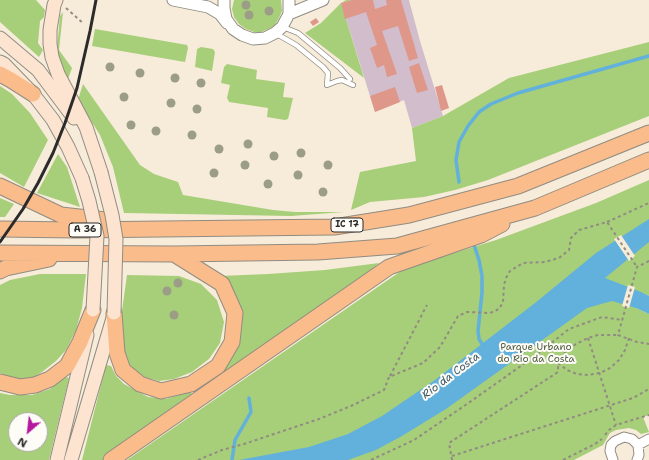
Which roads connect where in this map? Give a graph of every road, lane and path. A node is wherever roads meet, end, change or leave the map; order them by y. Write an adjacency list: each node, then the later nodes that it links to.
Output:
1 (173, 0): 8 (street)
2 (224, 0): 8 (street)
3 (289, 0): 6 (street)
4 (323, 0): 6 (street)
5 (60, 4): 7 (path); 18 (main road)
6 (289, 14): 9 (street)
7 (83, 23)
8 (233, 29): 9 (street)
9 (279, 30): 13 (lane); 14 (lane)
10 (0, 38): 18 (main road)
11 (0, 62): 15 (main road)
12 (0, 74): 15 (highway)
13 (350, 79)
14 (353, 85)
15 (33, 94): 32 (main road, bridge)
16 (649, 133): 23 (highway, IC 17)
17 (649, 160): 21 (highway)
18 (100, 172): 33 (main road, bridge)
19 (0, 186): 23 (highway)
20 (649, 203): 22 (path)
21 (535, 208): 27 (highway); 51 (highway)
22 (607, 222): 29 (path); 41 (path)
23 (171, 228): 24 (highway, A 36)
24 (0, 229)
25 (0, 253): 26 (highway)
26 (84, 253): 27 (highway); 30 (highway)
27 (174, 254): 33 (highway)
28 (649, 261): 29 (path)
29 (636, 267): 34 (path)
30 (0, 271)
31 (427, 305): 41 (path)
32 (93, 310): 42 (highway); 49 (main road)
33 (114, 313): 50 (main road)
34 (622, 319): 35 (path); 53 (path)
35 (618, 335): 36 (path); 37 (path)
36 (588, 338): 39 (path); 40 (path)
37 (629, 338): 38 (path); 40 (path)
38 (649, 344)
39 (558, 363): 40 (path); 48 (path)
40 (600, 373): 44 (path)
41 (389, 377): 52 (path)
42 (0, 382)
43 (649, 389): 44 (path)
44 (610, 405): 45 (path); 48 (path)
45 (616, 425)
46 (649, 439): 47 (street)
47 (638, 445): 55 (street); 56 (street)
48 (452, 456): 54 (path)
49 (57, 460)
50 (71, 460)
51 (111, 460)
52 (198, 460)
53 (371, 460)
54 (452, 460)
55 (613, 460)
56 (637, 460)

